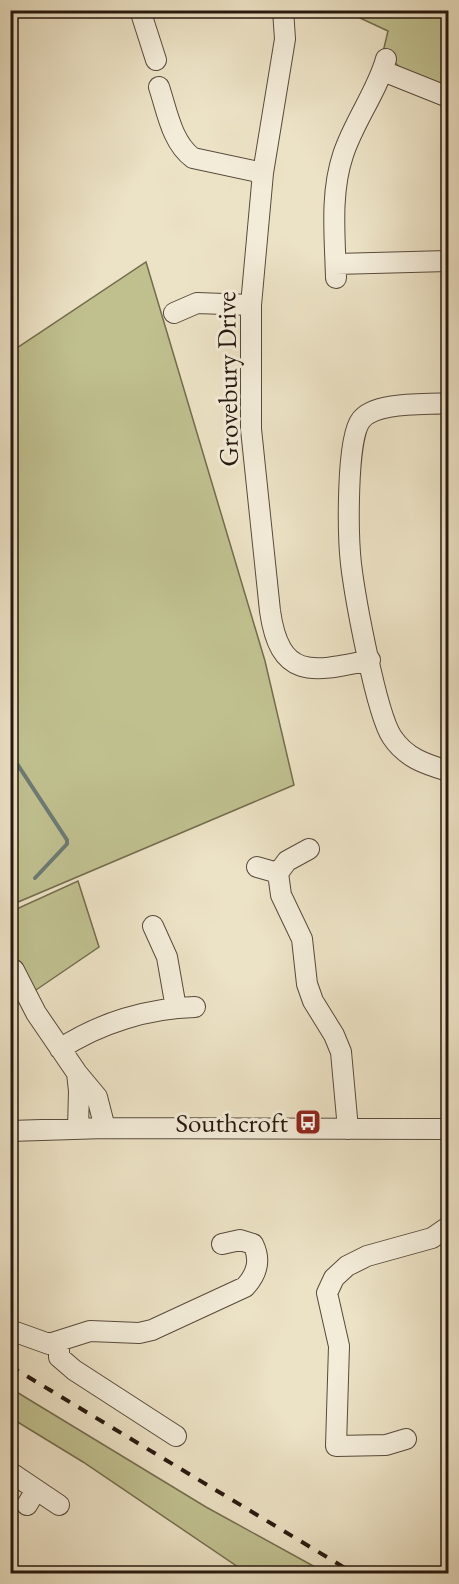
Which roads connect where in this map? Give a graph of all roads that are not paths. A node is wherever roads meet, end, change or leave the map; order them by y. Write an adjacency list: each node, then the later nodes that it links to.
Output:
1 (141, 10): 3 (street)
2 (283, 10): 6 (street, Grovebury Drive)
3 (156, 60)
4 (159, 87): 6 (street)
5 (448, 97): 7 (street)
6 (263, 173): 8 (street, Grovebury Drive)
7 (448, 261)
8 (250, 305): 9 (street); 11 (street, Grovebury Drive)
9 (174, 313)
10 (448, 403): 11 (street)
11 (370, 660): 12 (street)
12 (448, 771)
13 (309, 849): 15 (street)
14 (257, 867): 15 (street)
15 (278, 873): 22 (street)
16 (155, 925): 18 (street)
17 (16, 983): 18 (street)
18 (60, 1049): 19 (street)
19 (77, 1073): 20 (street); 21 (street)
20 (105, 1128): 21 (street); 22 (street)
21 (78, 1129): 24 (street)
22 (348, 1129): 23 (street)
23 (448, 1129)
24 (10, 1131)
25 (448, 1227): 30 (street)
26 (222, 1244): 28 (street)
27 (10, 1330): 28 (street)
28 (59, 1341): 29 (street)
29 (176, 1436)
30 (406, 1439)
31 (10, 1472): 32 (street)
32 (59, 1505)

